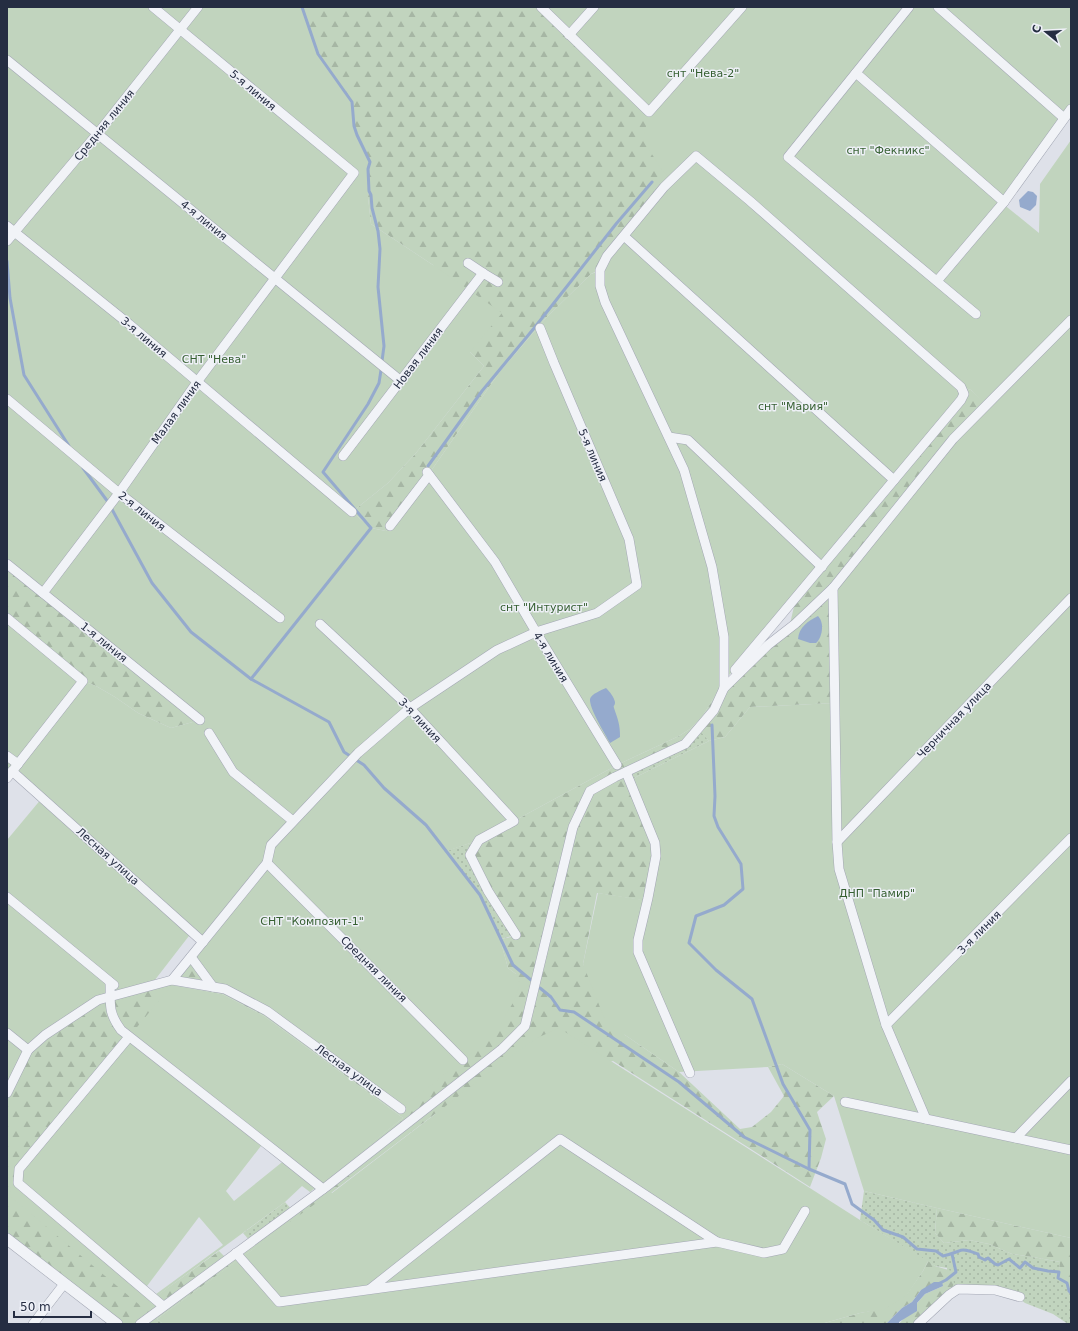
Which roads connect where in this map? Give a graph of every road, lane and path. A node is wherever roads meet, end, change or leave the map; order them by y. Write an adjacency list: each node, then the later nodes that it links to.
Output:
1 (153, 7): 8 (street, 5-я линия)
2 (198, 7): 8 (street, Средняя линия)
3 (541, 7): 9 (street)
4 (594, 7): 9 (street)
5 (742, 7): 9 (street)
6 (909, 7): 11 (street)
7 (938, 7): 13 (street)
8 (180, 29): 14 (street, Средняя линия); 15 (street, 5-я линия)
9 (569, 35)
10 (7, 60): 14 (street, 4-я линия)
11 (856, 73): 16 (street); 24 (street)
12 (1071, 109): 13 (street)
13 (1064, 118): 16 (street)
14 (98, 133): 18 (street, Средняя линия); 23 (street, 4-я линия)
15 (354, 173): 23 (street, Малая линия)
16 (1004, 202): 24 (street)
17 (7, 226): 18 (street, 3-я линия)
18 (14, 232): 20 (street, Средняя линия); 30 (street, 3-я линия)
19 (624, 236): 32 (street); 34 (street); 34 (street)
20 (7, 241)
21 (468, 263): 22 (street)
22 (483, 273): 25 (street); 29 (street, Новая линия)
23 (276, 279): 29 (street, 4-я линия); 30 (street, Малая линия)
24 (937, 281): 26 (street)
25 (498, 282)
26 (976, 314)
27 (1071, 320): 40 (street)
28 (540, 328): 46 (street, 5-я линия)
29 (401, 381): 33 (street, Новая линия)
30 (198, 382): 35 (street, Малая линия); 36 (street, 3-я линия)
31 (7, 399): 35 (street, 2-я линия)
32 (669, 437): 39 (street); 47 (street)
33 (343, 456)
34 (894, 480): 39 (street)
35 (116, 496): 41 (street, Малая линия); 44 (street, 2-я линия)
36 (352, 512)
37 (390, 526): 46 (street, 4-я линия)
38 (7, 564): 41 (street, 1-я линия)
39 (822, 567): 47 (street)
40 (833, 588): 47 (street); 57 (street)
41 (43, 593): 49 (street, 1-я линия)
42 (1071, 598): 57 (street, Черничная улица)
43 (7, 618): 53 (street)
44 (280, 618)
45 (320, 624): 48 (street, 3-я линия)
46 (536, 632): 48 (street); 52 (street, 4-я линия)
47 (724, 685): 54 (street)
48 (410, 708): 55 (street); 60 (street, 3-я линия)
49 (200, 720)
50 (209, 733): 55 (street)
51 (7, 756): 53 (street, Лесная улица)
52 (617, 765)
53 (12, 771): 61 (street, Лесная улица)
54 (626, 772): 73 (street); 81 (street)
55 (293, 821): 58 (street)
56 (1071, 838): 68 (street, 3-я линия)
57 (837, 842): 68 (street)
58 (267, 863): 61 (street); 72 (street, Средняя линия)
59 (7, 897): 64 (street)
60 (516, 935)
61 (203, 942): 62 (street)
62 (191, 957): 63 (street); 65 (street)
63 (172, 980): 65 (street, Лесная улица); 66 (street)
64 (110, 982): 66 (street); 67 (street)
65 (213, 986): 77 (street, Лесная улица)
66 (123, 993): 67 (street)
67 (111, 996): 70 (street); 71 (street)
68 (886, 1025): 78 (street)
69 (7, 1033): 71 (street)
70 (129, 1037): 81 (street); 89 (street)
71 (28, 1050): 75 (street)
72 (463, 1060)
73 (690, 1072)
74 (1071, 1081): 79 (street)
75 (7, 1093)
76 (845, 1102): 78 (street)
77 (401, 1109)
78 (926, 1119): 79 (street)
79 (1016, 1138): 80 (street)
80 (1071, 1150)
81 (322, 1189): 85 (street)
82 (805, 1211): 84 (street)
83 (7, 1239): 86 (street)
84 (718, 1242): 87 (street); 87 (street)
85 (236, 1252): 87 (street); 89 (street)
86 (64, 1284): 90 (street); 91 (street)
87 (370, 1290)
88 (1020, 1297): 93 (street)
89 (163, 1306): 92 (street)
90 (33, 1324)
91 (117, 1324)
92 (140, 1324)
93 (918, 1324)

